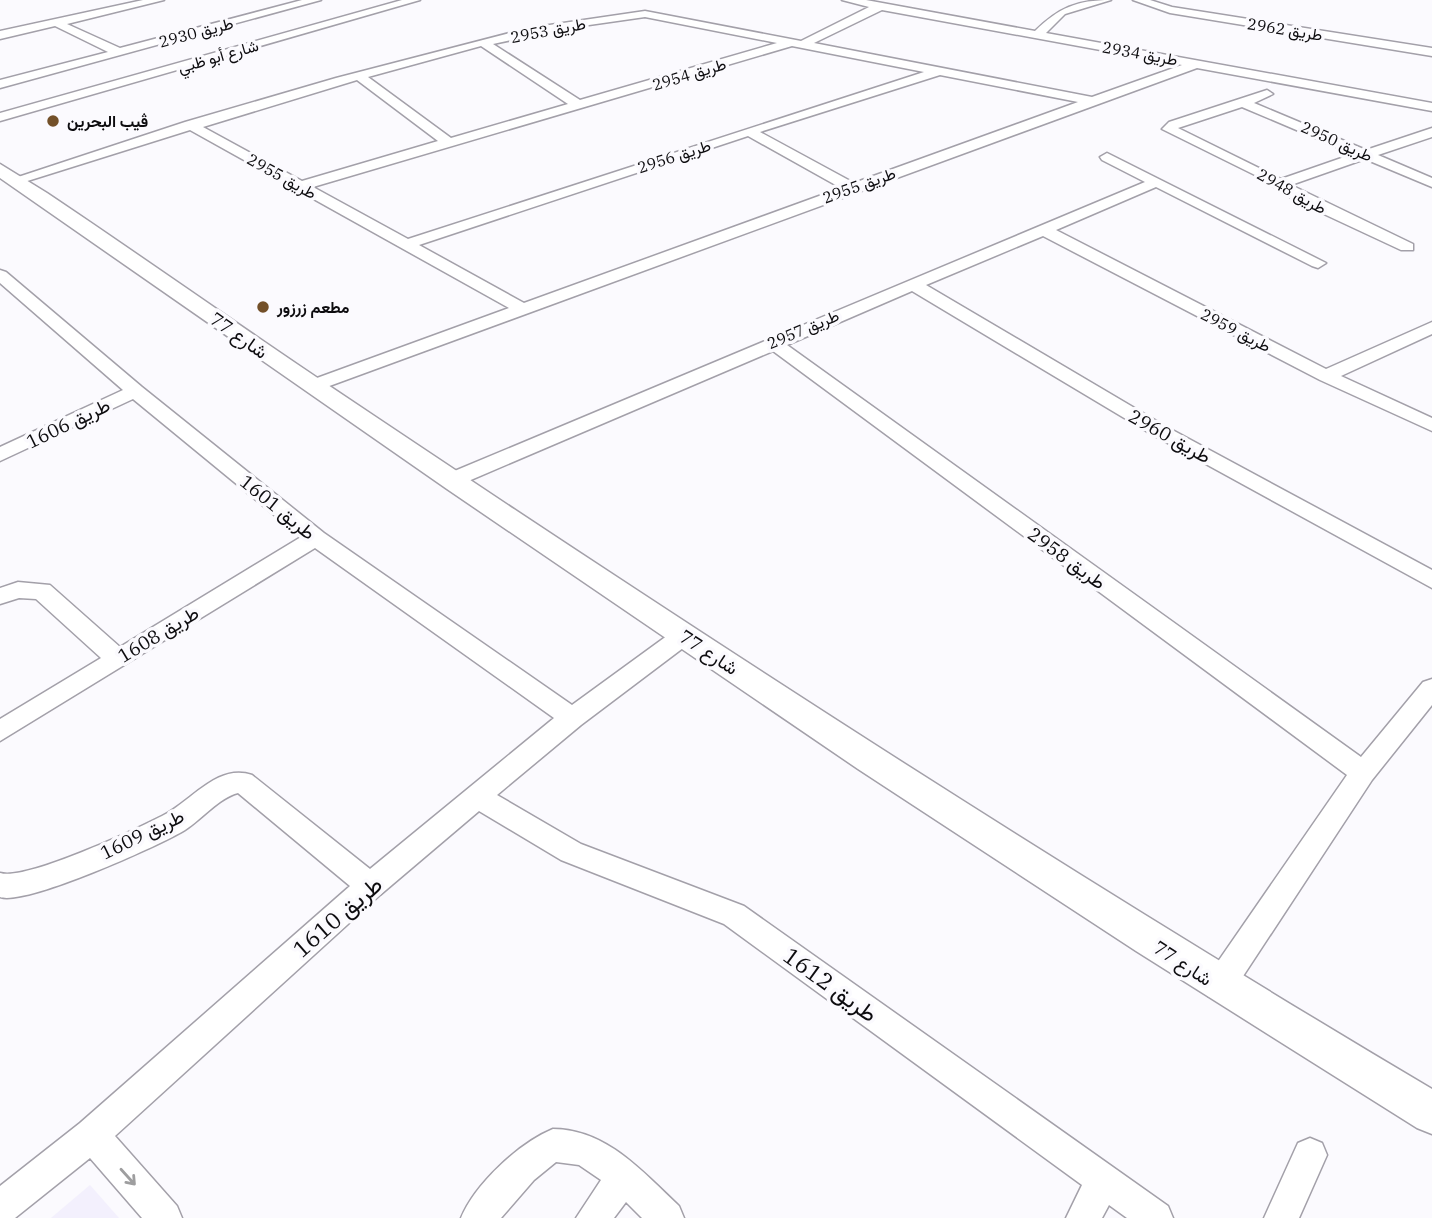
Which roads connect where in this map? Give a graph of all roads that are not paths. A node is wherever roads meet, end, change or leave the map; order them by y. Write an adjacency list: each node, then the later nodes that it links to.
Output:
1 (158, 0): 7 (street)
2 (316, 0): 14 (street, طريق 2930)
3 (414, 0): 27 (street, شارع أبو ظبي)
4 (1105, 0): 10 (street)
5 (1139, 0): 15 (street, طريق 2962)
6 (856, 1): 8 (street, طريق 2934)
7 (131, 3): 9 (street)
8 (880, 6): 10 (street, طريق 2934); 12 (street, طريق 2954)
9 (57, 23): 11 (street); 14 (street)
10 (1038, 34): 16 (street, طريق 2934)
11 (0, 35)
12 (802, 42): 13 (street, طريق 2953); 18 (street, طريق 2953); 25 (street, طريق 2954)
13 (484, 43): 19 (street, طريق 2953); 25 (street)
14 (118, 52): 20 (street, طريق 2930)
15 (1432, 52)
16 (1198, 63): 23 (street, طريق 2955); 26 (street, طريق 2934)
17 (0, 68): 20 (street)
18 (941, 72): 23 (street, طريق 2953); 29 (street, طريق 2956)
19 (359, 76): 28 (street, طريق 2953); 32 (street)
20 (24, 79): 21 (street, طريق 2930)
21 (0, 85)
22 (1267, 94): 24 (street)
23 (1091, 101): 40 (street, طريق 2955)
24 (1242, 102): 31 (street); 33 (street, طريق 2950)
25 (580, 106): 32 (street, طريق 2954)
26 (1432, 107)
27 (0, 118)
28 (190, 125): 35 (street, طريق 2953); 39 (street, طريق 2955)
29 (749, 131): 40 (street); 42 (street, طريق 2956)
30 (1432, 132): 33 (street)
31 (1177, 135): 38 (street, طريق 2948)
32 (449, 143): 39 (street, طريق 2954)
33 (1367, 154): 37 (street, طريق 2950); 38 (street)
34 (1107, 157): 36 (street)
35 (8, 175): 51 (street, شارع 77)
36 (1156, 181): 41 (street, طريق 2957); 44 (street)
37 (1432, 183)
38 (1279, 184): 43 (street, طريق 2948)
39 (300, 186): 42 (street, طريق 2955)
40 (852, 188): 47 (street, طريق 2955)
41 (1042, 229): 46 (street, طريق 2957); 50 (street, طريق 2959)
42 (408, 244): 47 (street, طريق 2955)
43 (1407, 247)
44 (1318, 263)
45 (3, 280): 52 (street, طريق 1601)
46 (912, 284): 49 (street, طريق 2957); 57 (street, طريق 2960)
47 (521, 308): 51 (street, طريق 2955)
48 (1431, 328): 50 (street)
49 (772, 342): 55 (street, طريق 2957); 64 (street, طريق 2958)
50 (1326, 376): 53 (street, طريق 2959)
51 (313, 386): 55 (street, شارع 77)
52 (135, 391): 54 (street, طريق 1606); 56 (street, طريق 1601)
53 (1432, 425)
54 (0, 455)
55 (452, 480): 59 (street, شارع 77)
56 (316, 538): 60 (street, طريق 1608); 62 (street, طريق 1601)
57 (1432, 580)
58 (0, 596): 60 (street)
59 (683, 636): 62 (street, طريق 1610); 68 (street, شارع 77)
60 (118, 659): 63 (street, طريق 1608)
61 (1432, 688): 64 (street)
62 (572, 718): 65 (street, طريق 1610)
63 (0, 731)
64 (1363, 773): 68 (street)
65 (479, 798): 67 (street, طريق 1610); 73 (street, طريق 1612)
66 (0, 885): 67 (street, طريق 1609)
67 (370, 886): 70 (street, طريق 1610)
68 (1219, 986): 69 (street, شارع 77)
69 (1432, 1113)
70 (92, 1135): 74 (street, طريق 1610); 75 (street, one-way to 75)
71 (1310, 1155): 81 (street)
72 (623, 1178): 76 (street); 77 (street); 78 (street)
73 (1104, 1180): 79 (street); 80 (street, طريق 1612)
74 (0, 1208)
75 (165, 1218)
76 (478, 1218)
77 (593, 1218)
78 (667, 1218)
79 (1083, 1218)
80 (1156, 1218)
81 (1281, 1218)

